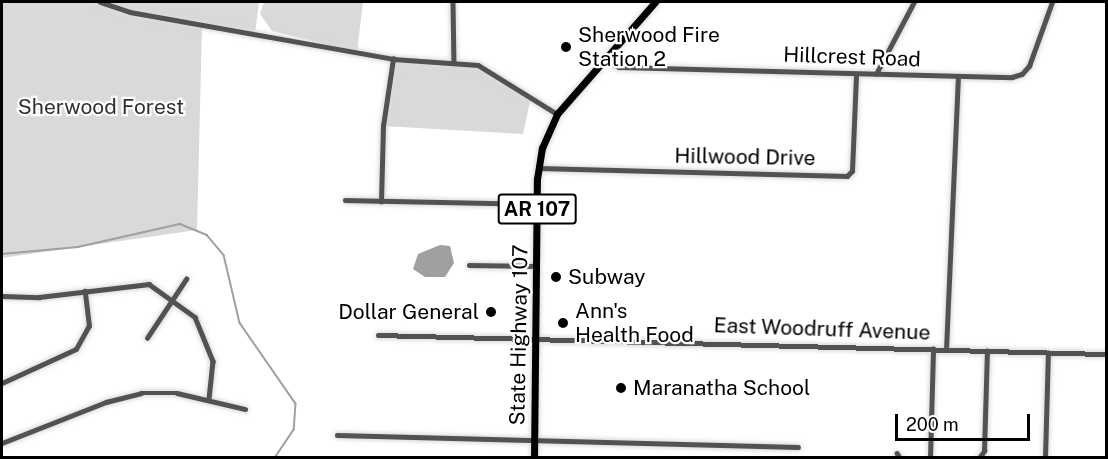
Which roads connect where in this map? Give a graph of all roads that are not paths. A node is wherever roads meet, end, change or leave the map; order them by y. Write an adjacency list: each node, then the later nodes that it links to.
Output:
1 (100, 2): 6 (street)
2 (453, 2): 8 (street)
3 (655, 2): 7 (main road, State Highway 107 / AR 107)
4 (914, 2): 10 (street)
5 (1052, 2): 11 (street, Hillcrest Road)
6 (393, 59): 8 (street); 15 (street)
7 (604, 59): 9 (street, Hillcrest Road); 12 (main road, State Highway 107 / AR 107)
8 (454, 63): 12 (street)
9 (856, 75): 10 (street, Hillcrest Road); 13 (street, Hillwood Drive)
10 (876, 75): 11 (street, Hillcrest Road)
11 (958, 77): 27 (street)
12 (557, 114): 13 (main road, State Highway 107 / AR 107)
13 (537, 168): 16 (main road, State Highway 107 / AR 107)
14 (345, 200): 15 (street)
15 (381, 202): 16 (street)
16 (537, 204): 18 (main road, State Highway 107 / AR 107)
17 (469, 265): 18 (street)
18 (536, 266): 25 (main road, State Highway 107 / AR 107)
19 (186, 279): 22 (street)
20 (85, 291): 21 (street); 22 (street); 31 (street)
21 (2, 296)
22 (173, 298): 24 (street); 32 (street)
23 (378, 335): 25 (street, East Woodruff Avenue)
24 (147, 338)
25 (536, 338): 26 (street, East Woodruff Avenue); 35 (main road, State Highway 107 / AR 107)
26 (933, 349): 27 (street, East Woodruff Avenue); 39 (street)
27 (946, 350): 28 (street, East Woodruff Avenue)
28 (987, 351): 29 (street, East Woodruff Avenue); 40 (street)
29 (1048, 353): 30 (street, East Woodruff Avenue); 41 (street)
30 (1107, 354)
31 (2, 383)
32 (209, 400): 33 (street); 36 (street)
33 (245, 409)
34 (337, 435): 35 (street)
35 (534, 440): 37 (street); 38 (main road, State Highway 107 / AR 107)
36 (2, 442)
37 (798, 447)
38 (534, 458)
39 (930, 458)
40 (979, 458)
41 (1045, 458)

